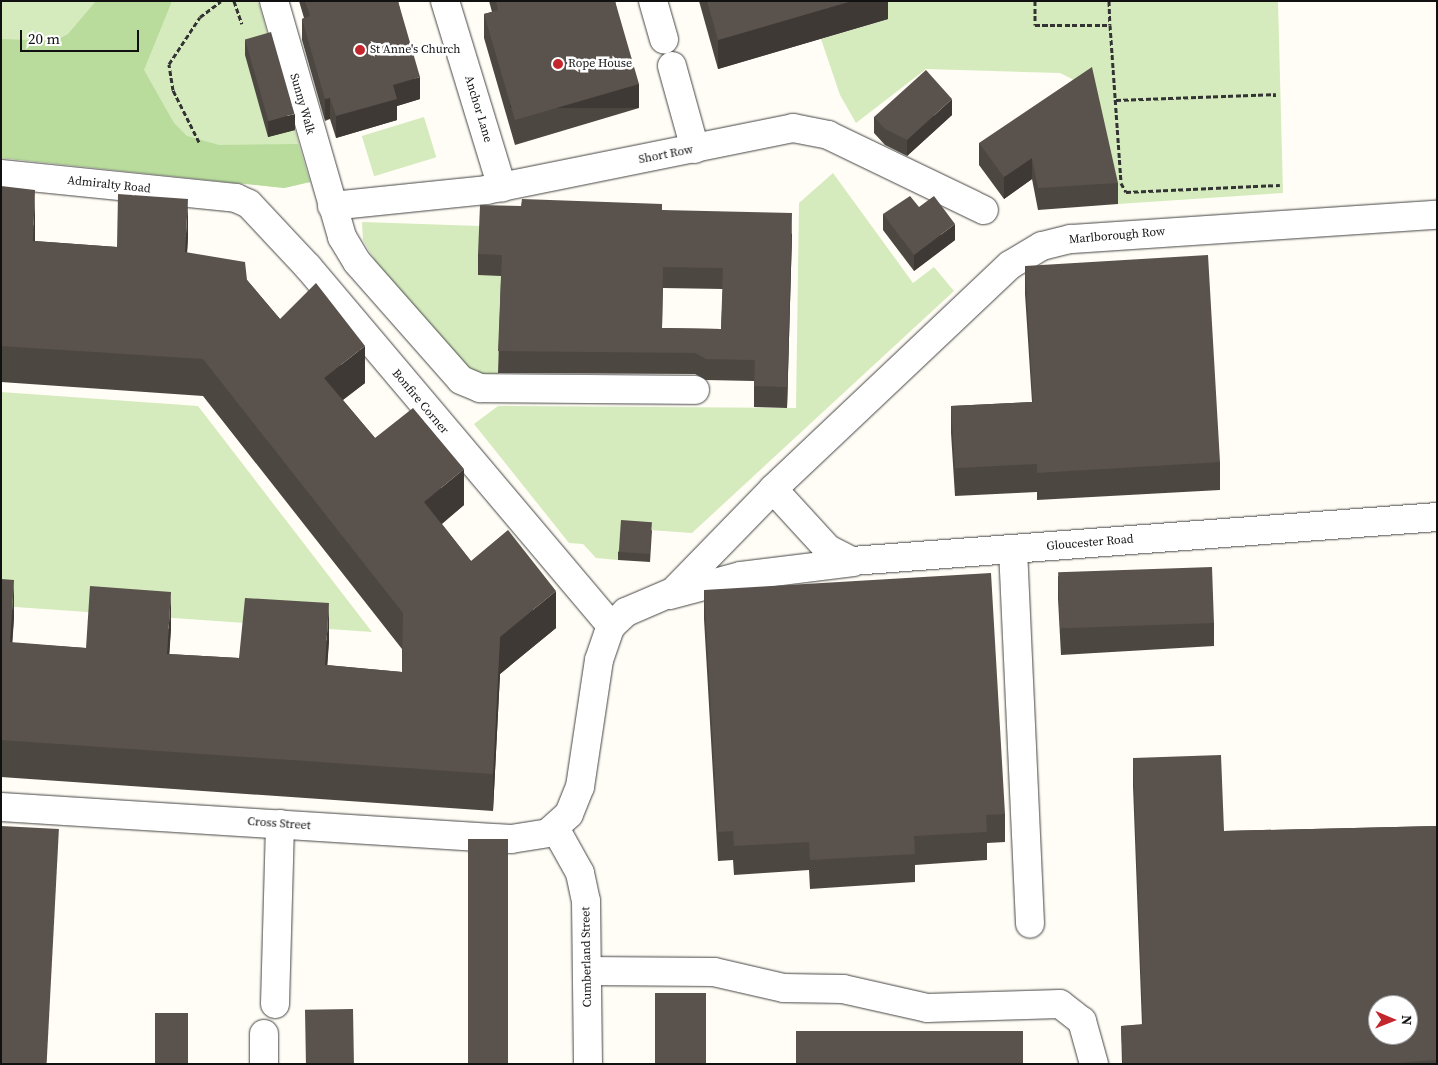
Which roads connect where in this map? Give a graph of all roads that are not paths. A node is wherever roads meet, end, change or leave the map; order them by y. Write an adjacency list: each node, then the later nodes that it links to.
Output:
1 (274, 1): 10 (street, Sunny Walk)
2 (445, 1): 8 (street, Anchor Lane)
3 (653, 1): 4 (street)
4 (664, 39)
5 (672, 66): 6 (street)
6 (695, 149): 8 (street, Short Row); 11 (street, Short Row)
7 (1, 174): 9 (street, Admiralty Road)
8 (502, 187): 10 (street, Short Row)
9 (217, 196): 19 (street, Bonfire Corner)
10 (332, 206): 13 (street, Sunny Walk)
11 (984, 210)
12 (1437, 216): 14 (street, Marlborough Row)
13 (695, 390)
14 (773, 489): 17 (street, Gloucester Road); 18 (street, Marlborough Row)
15 (1437, 517): 16 (street, Gloucester Road)
16 (1013, 549): 17 (street, Gloucester Road); 23 (street)
17 (864, 561): 18 (street)
18 (668, 596): 19 (street)
19 (611, 626): 22 (street)
20 (1, 807): 21 (street, Cross Street)
21 (280, 824): 22 (street, Cross Street); 25 (street)
22 (555, 828): 24 (street, Cumberland Street)
23 (1030, 924)
24 (588, 971): 28 (street, Cumberland Street); 29 (street)
25 (275, 1004)
26 (264, 1034): 27 (street)
27 (264, 1064)
28 (588, 1064)
29 (1094, 1064)

